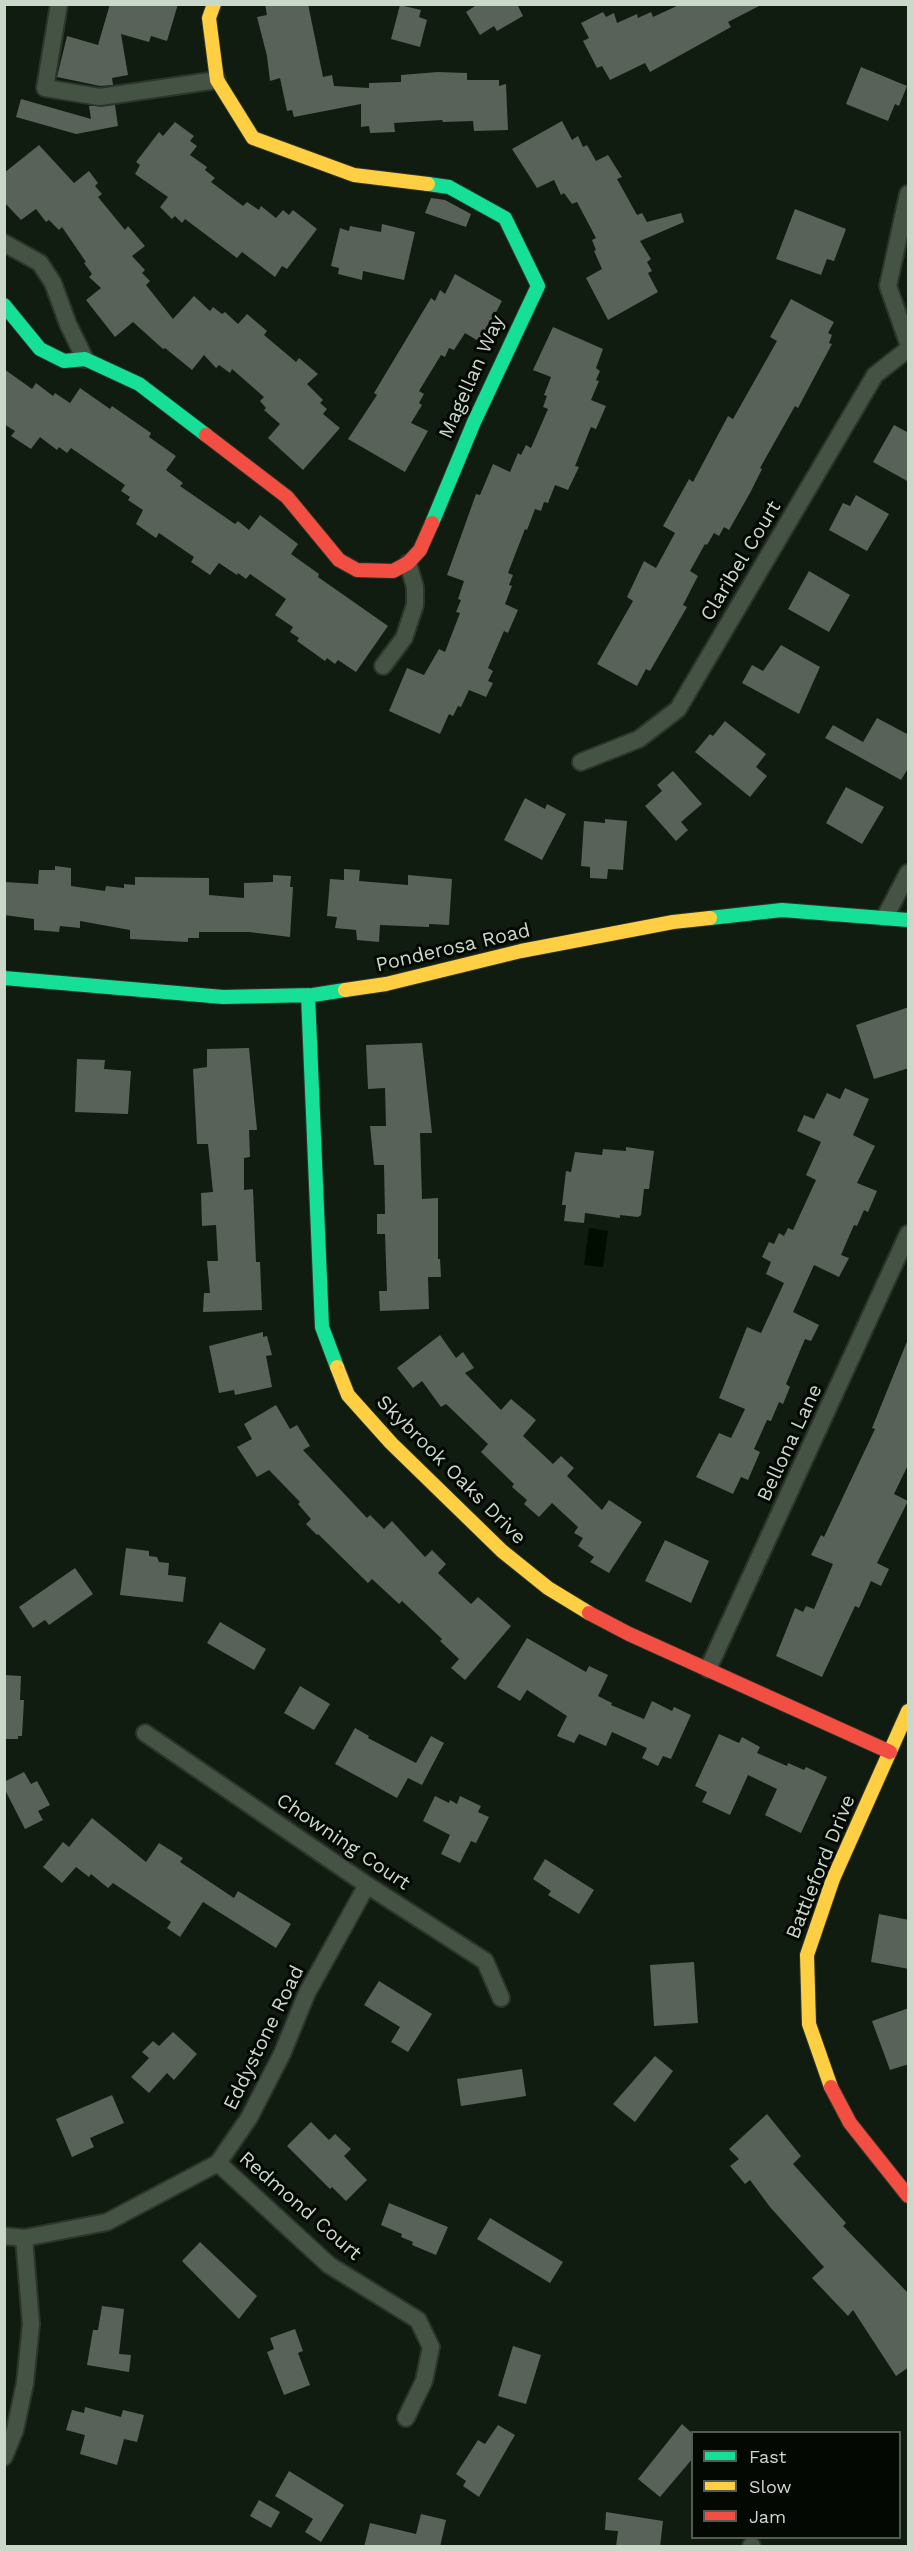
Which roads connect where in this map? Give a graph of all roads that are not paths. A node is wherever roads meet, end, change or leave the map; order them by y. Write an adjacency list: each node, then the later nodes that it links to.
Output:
1 (59, 4): 3 (street)
2 (214, 4): 3 (street, Magellan Way)
3 (217, 80): 10 (street, Magellan Way)
4 (909, 194): 7 (street)
5 (4, 243): 9 (street)
6 (4, 304): 9 (street)
7 (909, 343)
8 (909, 349): 12 (street, Claribel Court)
9 (85, 358): 10 (street)
10 (408, 563): 11 (street)
11 (383, 666)
12 (581, 762)
13 (909, 873): 14 (street)
14 (885, 917): 15 (street, Ponderosa Road); 17 (street, Ponderosa Road)
15 (909, 920)
16 (4, 978): 17 (street, Ponderosa Road)
17 (308, 995): 19 (street, Skybrook Oaks Drive)
18 (909, 1234): 19 (street, Bellona Lane)
19 (708, 1670): 22 (street, Skybrook Oaks Drive)
20 (909, 1711): 22 (street, Battleford Drive)
21 (145, 1733): 23 (street, Chowning Court)
22 (890, 1752): 26 (street, Battleford Drive)
23 (367, 1885): 24 (street, Chowning Court); 25 (street, Eddystone Road)
24 (501, 1998)
25 (218, 2163): 28 (street, Eddystone Road); 29 (street, Redmond Court)
26 (909, 2196)
27 (4, 2236): 28 (street, Eddystone Road)
28 (24, 2238): 30 (street)
29 (406, 2418)
30 (4, 2457)

